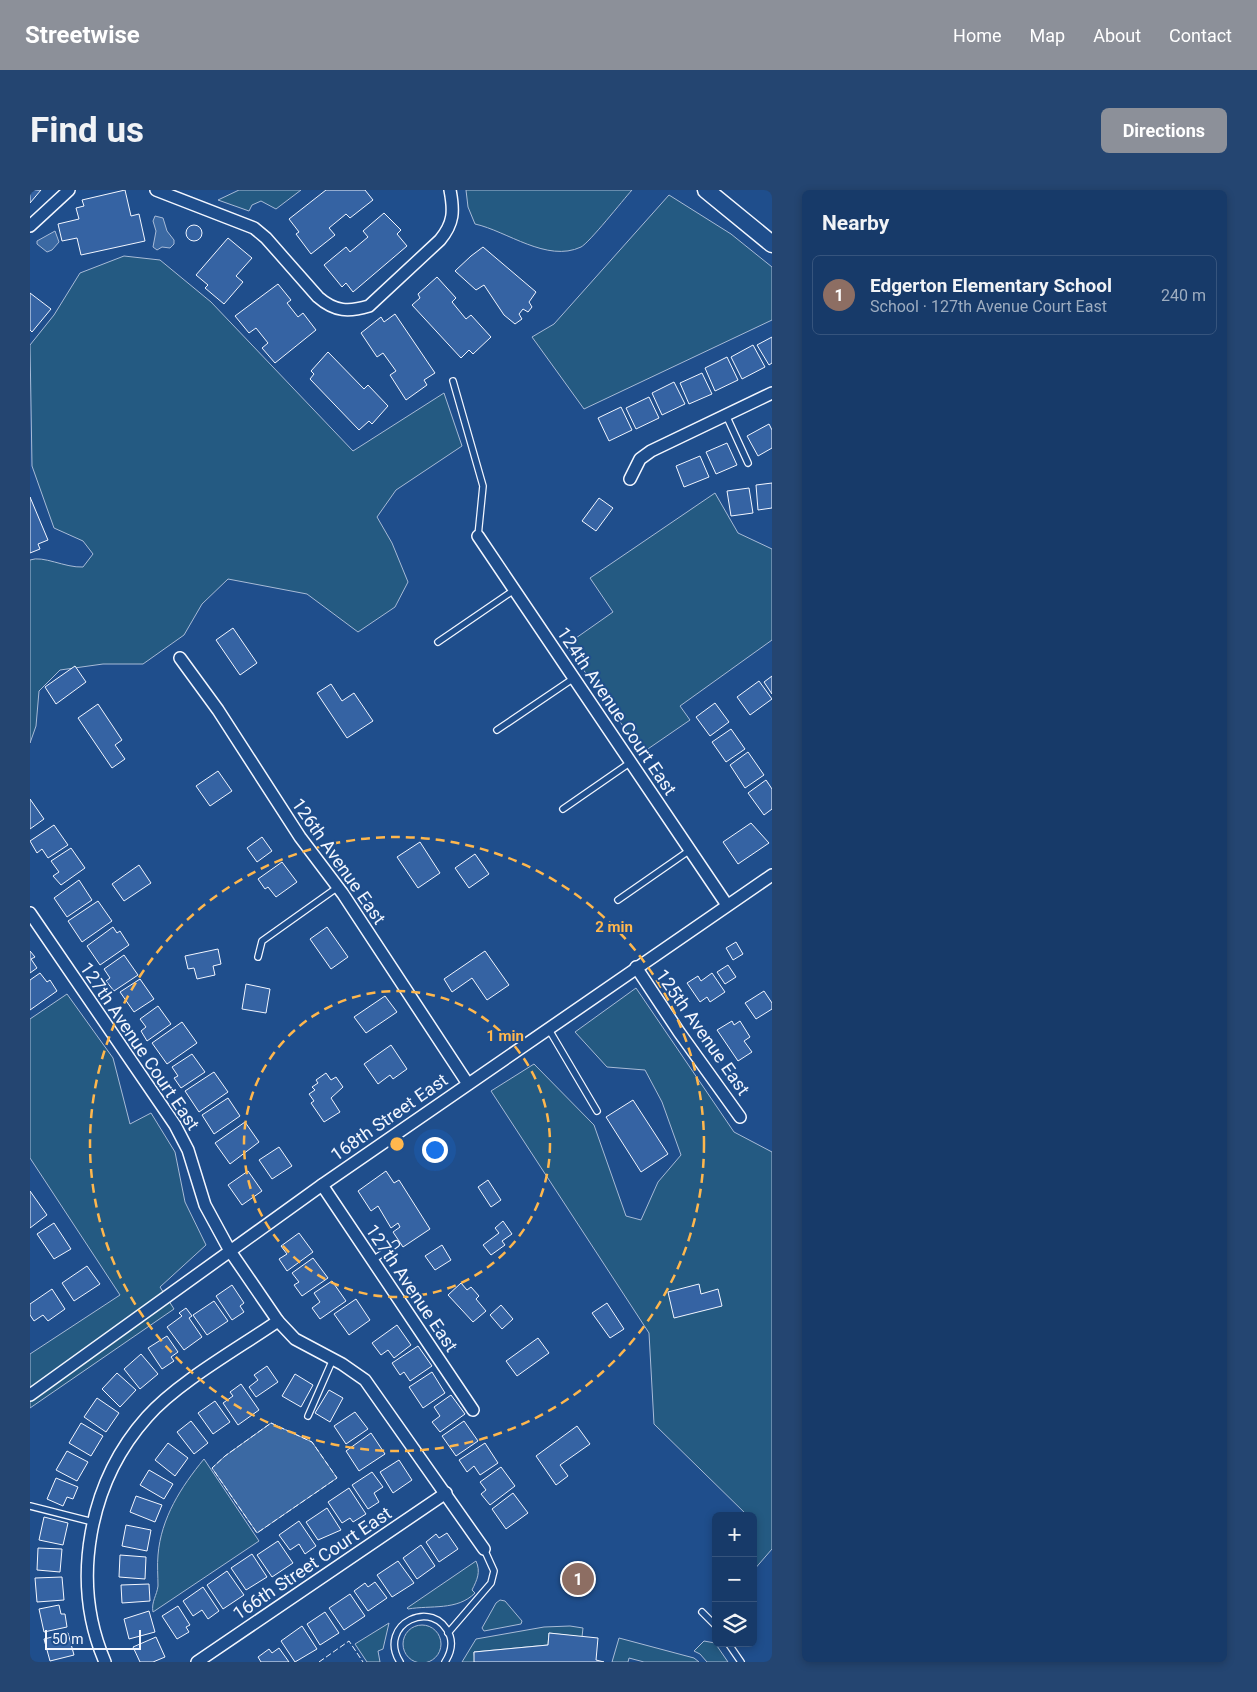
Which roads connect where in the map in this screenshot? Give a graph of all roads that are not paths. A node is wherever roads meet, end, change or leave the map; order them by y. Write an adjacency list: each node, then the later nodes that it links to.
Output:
1 (69, 190): 5 (street)
2 (156, 190): 3 (street)
3 (450, 190)
4 (706, 190): 6 (main road)
5 (30, 226)
6 (772, 244)
7 (453, 381): 12 (lane)
8 (772, 393): 9 (street)
9 (726, 414): 10 (lane); 11 (street)
10 (748, 463)
11 (630, 480)
12 (478, 536): 13 (street, 124th Avenue Court East)
13 (514, 590): 14 (lane); 16 (street, 124th Avenue Court East)
14 (438, 642)
15 (180, 658): 22 (street, 126th Avenue East)
16 (574, 678): 17 (lane); 18 (street, 124th Avenue Court East)
17 (497, 730)
18 (631, 762): 19 (lane); 20 (street, 124th Avenue Court East)
19 (562, 809)
20 (690, 850): 23 (lane); 24 (street, 124th Avenue Court East)
21 (772, 875): 24 (street, 168th Street East)
22 (338, 887): 26 (lane); 29 (street, 126th Avenue East)
23 (618, 900)
24 (727, 905): 27 (street, 168th Street East)
25 (30, 913): 34 (street, 127th Avenue Court East)
26 (258, 957)
27 (636, 967): 28 (street, 168th Street East); 31 (street, 125th Avenue East)
28 (548, 1028): 29 (street, 168th Street East); 30 (lane)
29 (468, 1084): 32 (street, 168th Street East)
30 (597, 1111)
31 (740, 1117)
32 (322, 1185): 34 (street, 168th Street East); 35 (street, 127th Avenue East)
33 (396, 1244): 35 (lane)
34 (230, 1252): 36 (street, 127th Avenue Court East); 38 (street, 168th Street East)
35 (372, 1260): 39 (street, 127th Avenue East)
36 (278, 1321): 37 (street, 127th Avenue Court East); 43 (street)
37 (333, 1359): 40 (lane); 41 (street, 127th Avenue Court East)
38 (30, 1395)
39 (473, 1410)
40 (308, 1416)
41 (446, 1493): 44 (street, 127th Avenue Court East); 50 (street, 166th Street Court East)
42 (30, 1506): 43 (lane)
43 (93, 1522): 49 (street)
44 (484, 1549): 47 (lane)
45 (702, 1612): 46 (lane)
46 (712, 1622)
47 (448, 1632): 51 (lane); 52 (lane)
48 (731, 1647): 53 (lane)
49 (105, 1662)
50 (197, 1662)
51 (400, 1662)
52 (445, 1662)
53 (742, 1662)

